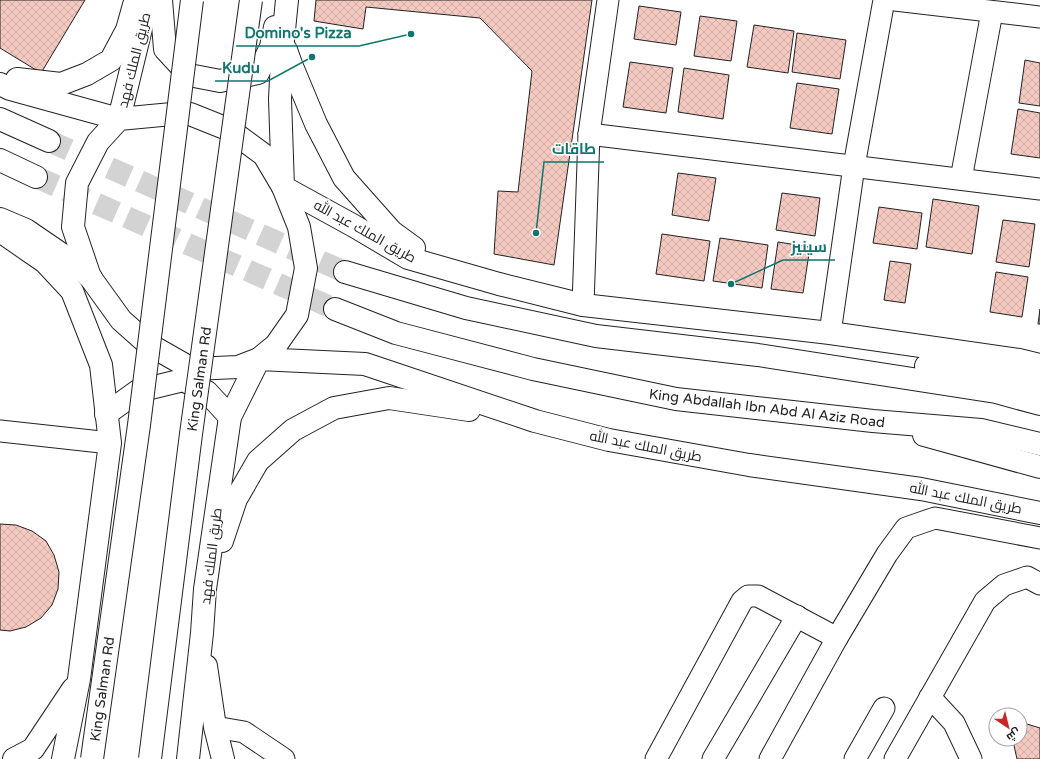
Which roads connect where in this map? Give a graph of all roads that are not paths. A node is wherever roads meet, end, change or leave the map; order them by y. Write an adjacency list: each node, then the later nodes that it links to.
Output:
1 (136, 0): 14 (main road)
2 (148, 0): 17 (main road, طريق الملك فهد)
3 (161, 0): 6 (main road)
4 (192, 0): 62 (main road, King Salman Rd, bridge)
5 (251, 0): 63 (main road, King Salman Rd, bridge)
6 (280, 0)
7 (287, 0): 13 (main road)
8 (608, 0): 18 (street)
9 (884, 0): 21 (street)
10 (895, 0): 11 (street)
11 (992, 12): 12 (street); 23 (street)
12 (1040, 17)
13 (283, 40): 24 (main road); 28 (main road)
14 (0, 74)
15 (0, 84): 17 (main road)
16 (0, 119): 19 (main road)
17 (119, 119): 24 (main road); 30 (main road)
18 (589, 134): 21 (street); 31 (street)
19 (49, 141)
20 (0, 160): 22 (main road)
21 (854, 166): 23 (street); 33 (street)
22 (36, 177)
23 (961, 179): 25 (street)
24 (283, 186): 28 (main road, طريق الملك عبد الله); 35 (main road)
25 (1040, 189)
26 (0, 219): 30 (main road)
27 (0, 231): 36 (main road)
28 (440, 268): 31 (main road, طريق الملك عبد الله)
29 (345, 272): 34 (main road)
30 (90, 277): 35 (main road); 36 (main road)
31 (583, 305): 33 (main road, طريق الملك عبد الله)
32 (335, 309): 43 (main road, King Abdallah Ibn Abd Al Aziz Road)
33 (830, 333): 37 (main road, طريق الملك عبد الله)
34 (758, 356): 38 (main road); 39 (main road)
35 (259, 359): 41 (main road, طريق الملك فهد); 42 (main road, طريق الملك عبد الله)
36 (101, 365): 40 (main road)
37 (1040, 365)
38 (1040, 382)
39 (1040, 404)
40 (106, 414): 41 (main road); 45 (main road)
41 (230, 417): 51 (main road, طريق الملك فهد)
42 (535, 421): 48 (main road, طريق الملك عبد الله); 51 (main road)
43 (873, 421): 46 (main road, King Abdallah Ibn Abd Al Aziz Road); 47 (main road)
44 (0, 431): 45 (street)
45 (110, 443): 55 (main road)
46 (1040, 444)
47 (1040, 467)
48 (1040, 513)
49 (1040, 538): 54 (street)
50 (1040, 584): 56 (street)
51 (206, 589): 53 (main road, طريق الملك فهد)
52 (797, 616): 54 (street); 68 (street); 69 (street)
53 (202, 633): 58 (main road); 64 (main road); 65 (main road, طريق الملك فهد)
54 (837, 638): 70 (street)
55 (79, 679): 59 (main road); 60 (main road); 61 (main road)
56 (930, 697): 72 (street); 73 (street)
57 (884, 708): 71 (street)
58 (215, 727): 66 (main road); 67 (street)
59 (14, 759)
60 (63, 759)
61 (72, 759)
62 (92, 759)
63 (150, 759)
64 (178, 759)
65 (188, 759)
66 (223, 759)
67 (284, 759)
68 (656, 759)
69 (713, 759)
70 (770, 759)
71 (855, 759)
72 (895, 759)
73 (971, 759)

